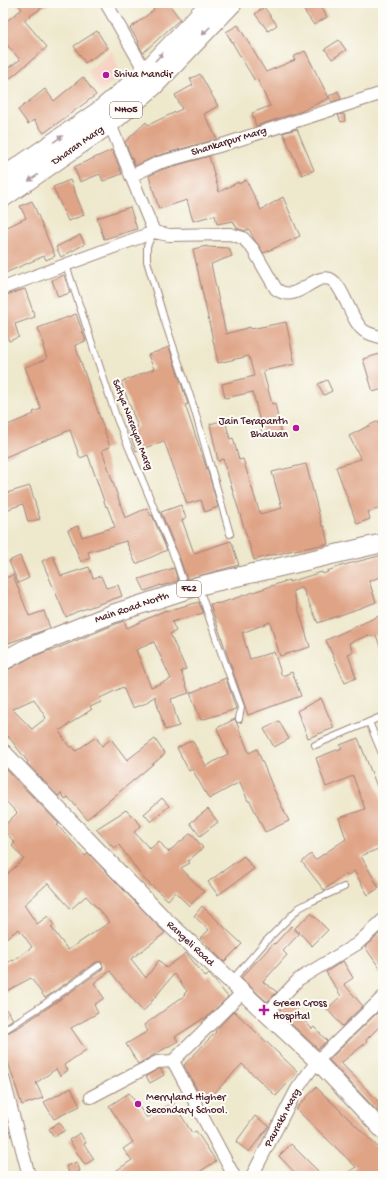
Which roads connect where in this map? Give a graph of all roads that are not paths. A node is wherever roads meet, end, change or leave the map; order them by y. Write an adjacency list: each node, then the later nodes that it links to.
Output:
1 (106, 3): 4 (street)
2 (210, 3): 4 (main road, Dharan Marg / NH05, one-way to 2)
3 (233, 3): 4 (main road, Dharan Marg / NH05, one-way to 4)
4 (149, 79): 6 (main road, Dharan Marg / NH05); 8 (main road, Dharan Marg / NH05, one-way to 4)
5 (383, 93): 7 (street, Shankarpur Marg)
6 (110, 124): 7 (street); 9 (main road, Dharan Marg / NH05, one-way to 9)
7 (131, 176): 10 (street)
8 (3, 177)
9 (3, 198)
10 (154, 232): 11 (street); 13 (street); 14 (lane)
11 (66, 265): 12 (street); 16 (lane, Satya Narayan Marg)
12 (3, 288)
13 (383, 338)
14 (230, 534)
15 (383, 543): 16 (main road, Main Road North / F62)
16 (192, 588): 17 (main road, Main Road North / F62); 19 (lane, Satya Narayan Marg)
17 (3, 661)
18 (383, 716): 20 (lane)
19 (239, 719)
20 (369, 722): 21 (lane); 23 (lane)
21 (315, 745)
22 (3, 752): 27 (main road, Rangeli Road)
23 (383, 756)
24 (344, 887): 27 (lane)
25 (383, 920): 30 (street)
26 (99, 966): 31 (lane)
27 (231, 981): 28 (main road, Rangeli Road)
28 (243, 992): 30 (main road, Rangeli Road); 32 (street)
29 (383, 997): 33 (street, Paurakh Marg)
30 (266, 1014): 33 (main road, Rangeli Road)
31 (3, 1031)
32 (173, 1061): 35 (street); 38 (street)
33 (317, 1061): 36 (main road, Rangeli Road); 39 (street, Paurakh Marg)
34 (3, 1077): 37 (street)
35 (92, 1096)
36 (383, 1131)
37 (29, 1176)
38 (234, 1176)
39 (252, 1176)

